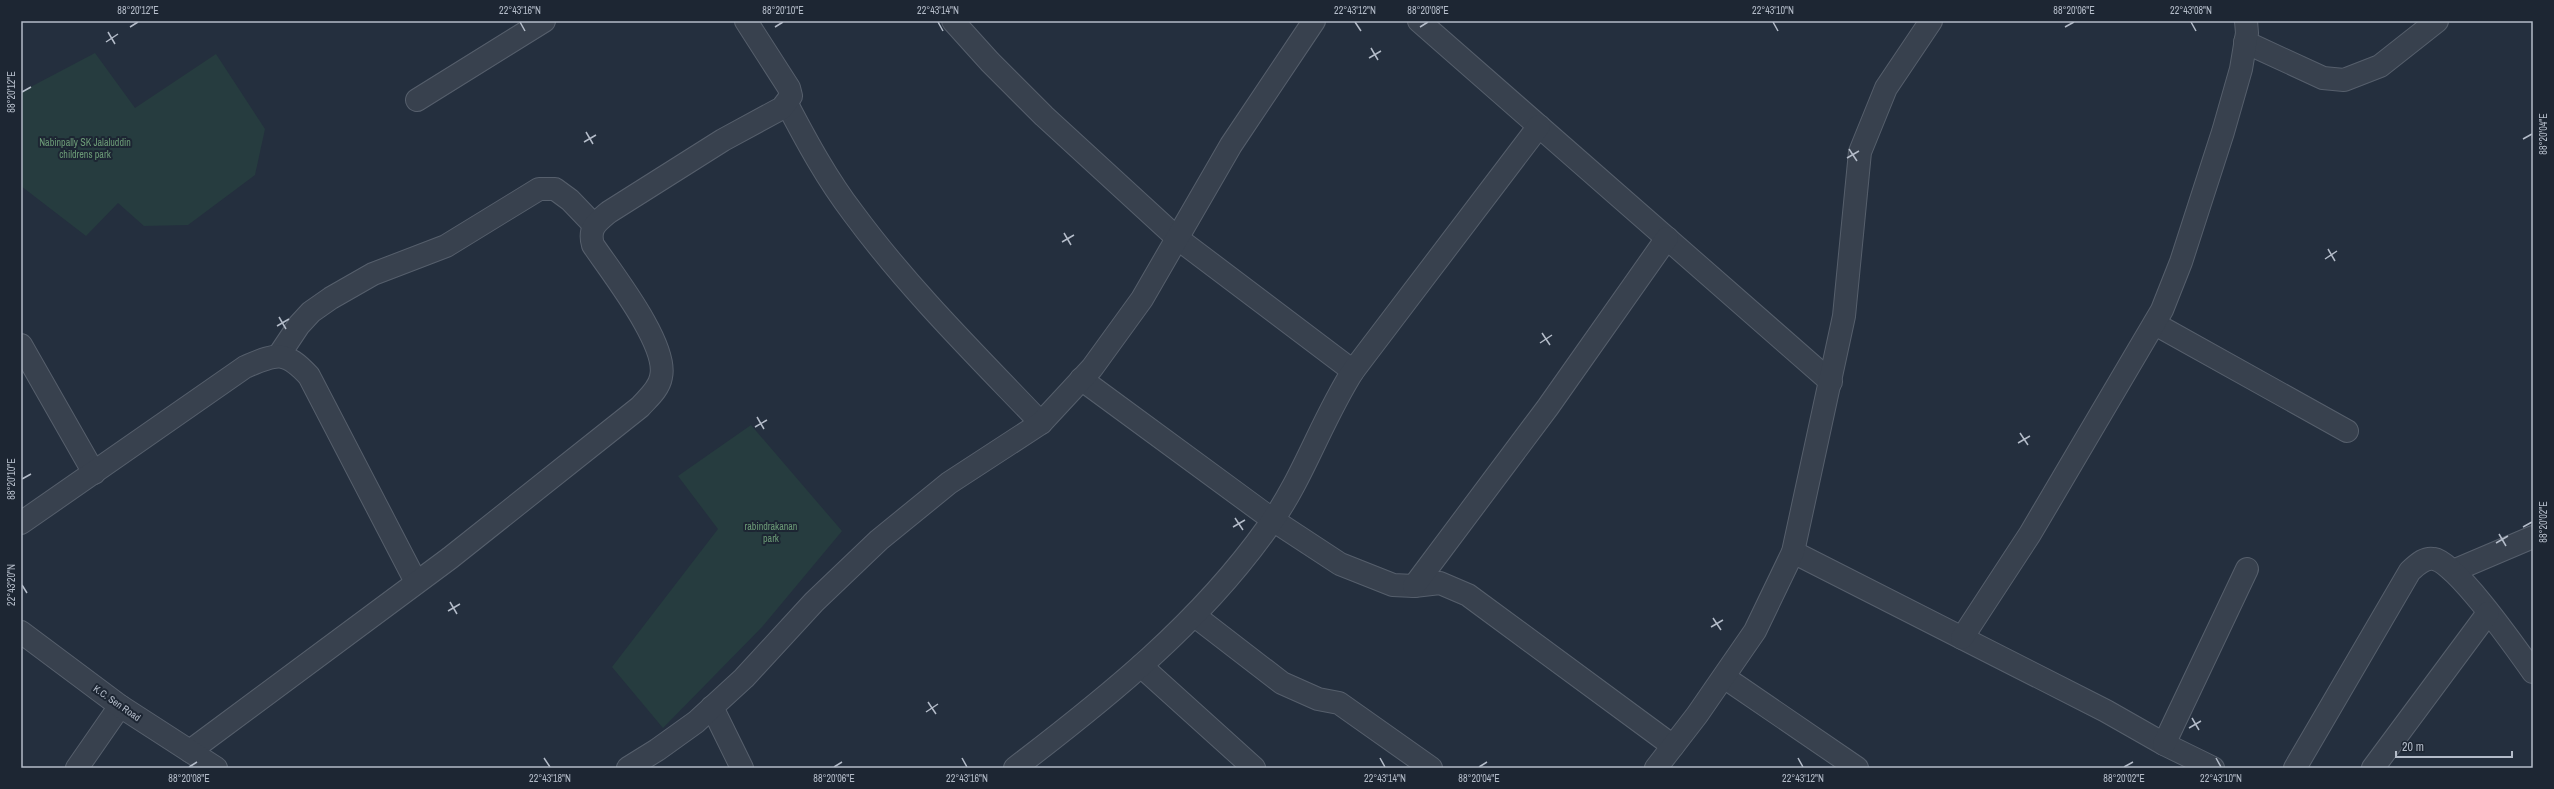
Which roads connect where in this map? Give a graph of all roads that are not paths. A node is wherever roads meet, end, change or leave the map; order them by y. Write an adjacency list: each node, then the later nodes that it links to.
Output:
1 (544, 21): 10 (street)
2 (746, 21): 11 (street)
3 (953, 21): 14 (street)
4 (1314, 21): 14 (street)
5 (1419, 21): 12 (street)
6 (1931, 21): 21 (street)
7 (2246, 21): 9 (street)
8 (2437, 21): 9 (street)
9 (2245, 42): 16 (street)
10 (417, 100)
11 (787, 104): 13 (street); 22 (street)
12 (1539, 126): 15 (street); 19 (street)
13 (594, 225): 18 (street); 31 (street)
14 (1177, 238): 19 (street); 20 (street)
15 (1667, 238): 21 (street); 32 (street)
16 (2155, 324): 23 (street); 36 (street)
17 (21, 345): 24 (street)
18 (279, 355): 24 (street); 31 (street)
19 (1353, 371): 25 (street)
20 (1081, 379): 22 (street); 25 (street)
21 (1831, 382): 28 (street)
22 (1040, 423): 41 (street)
23 (2346, 431)
24 (94, 473): 26 (street)
25 (1273, 520): 32 (street); 34 (street)
26 (21, 523)
27 (2533, 537): 30 (street)
28 (1793, 552): 36 (street); 39 (street)
29 (2247, 569): 42 (street)
30 (2453, 571): 33 (street); 55 (street)
31 (416, 582): 44 (street)
32 (1414, 586): 43 (street)
33 (2488, 613): 38 (street); 56 (street)
34 (1195, 616): 37 (street); 51 (street)
35 (21, 632): 40 (street, K.C. Sen Road)
36 (1962, 638): 42 (street)
37 (1141, 666): 49 (street); 50 (street)
38 (2533, 672)
39 (1724, 677): 43 (street); 53 (street)
40 (120, 706): 44 (street, K.C. Sen Road); 45 (street)
41 (712, 707): 47 (street); 48 (street)
42 (2164, 744): 54 (street)
43 (1673, 746): 52 (street)
44 (190, 751): 46 (street, K.C. Sen Road)
45 (77, 768)
46 (216, 768)
47 (628, 768)
48 (742, 768)
49 (1015, 768)
50 (1254, 768)
51 (1431, 768)
52 (1656, 768)
53 (1857, 768)
54 (2213, 768)
55 (2295, 768)
56 (2373, 768)

